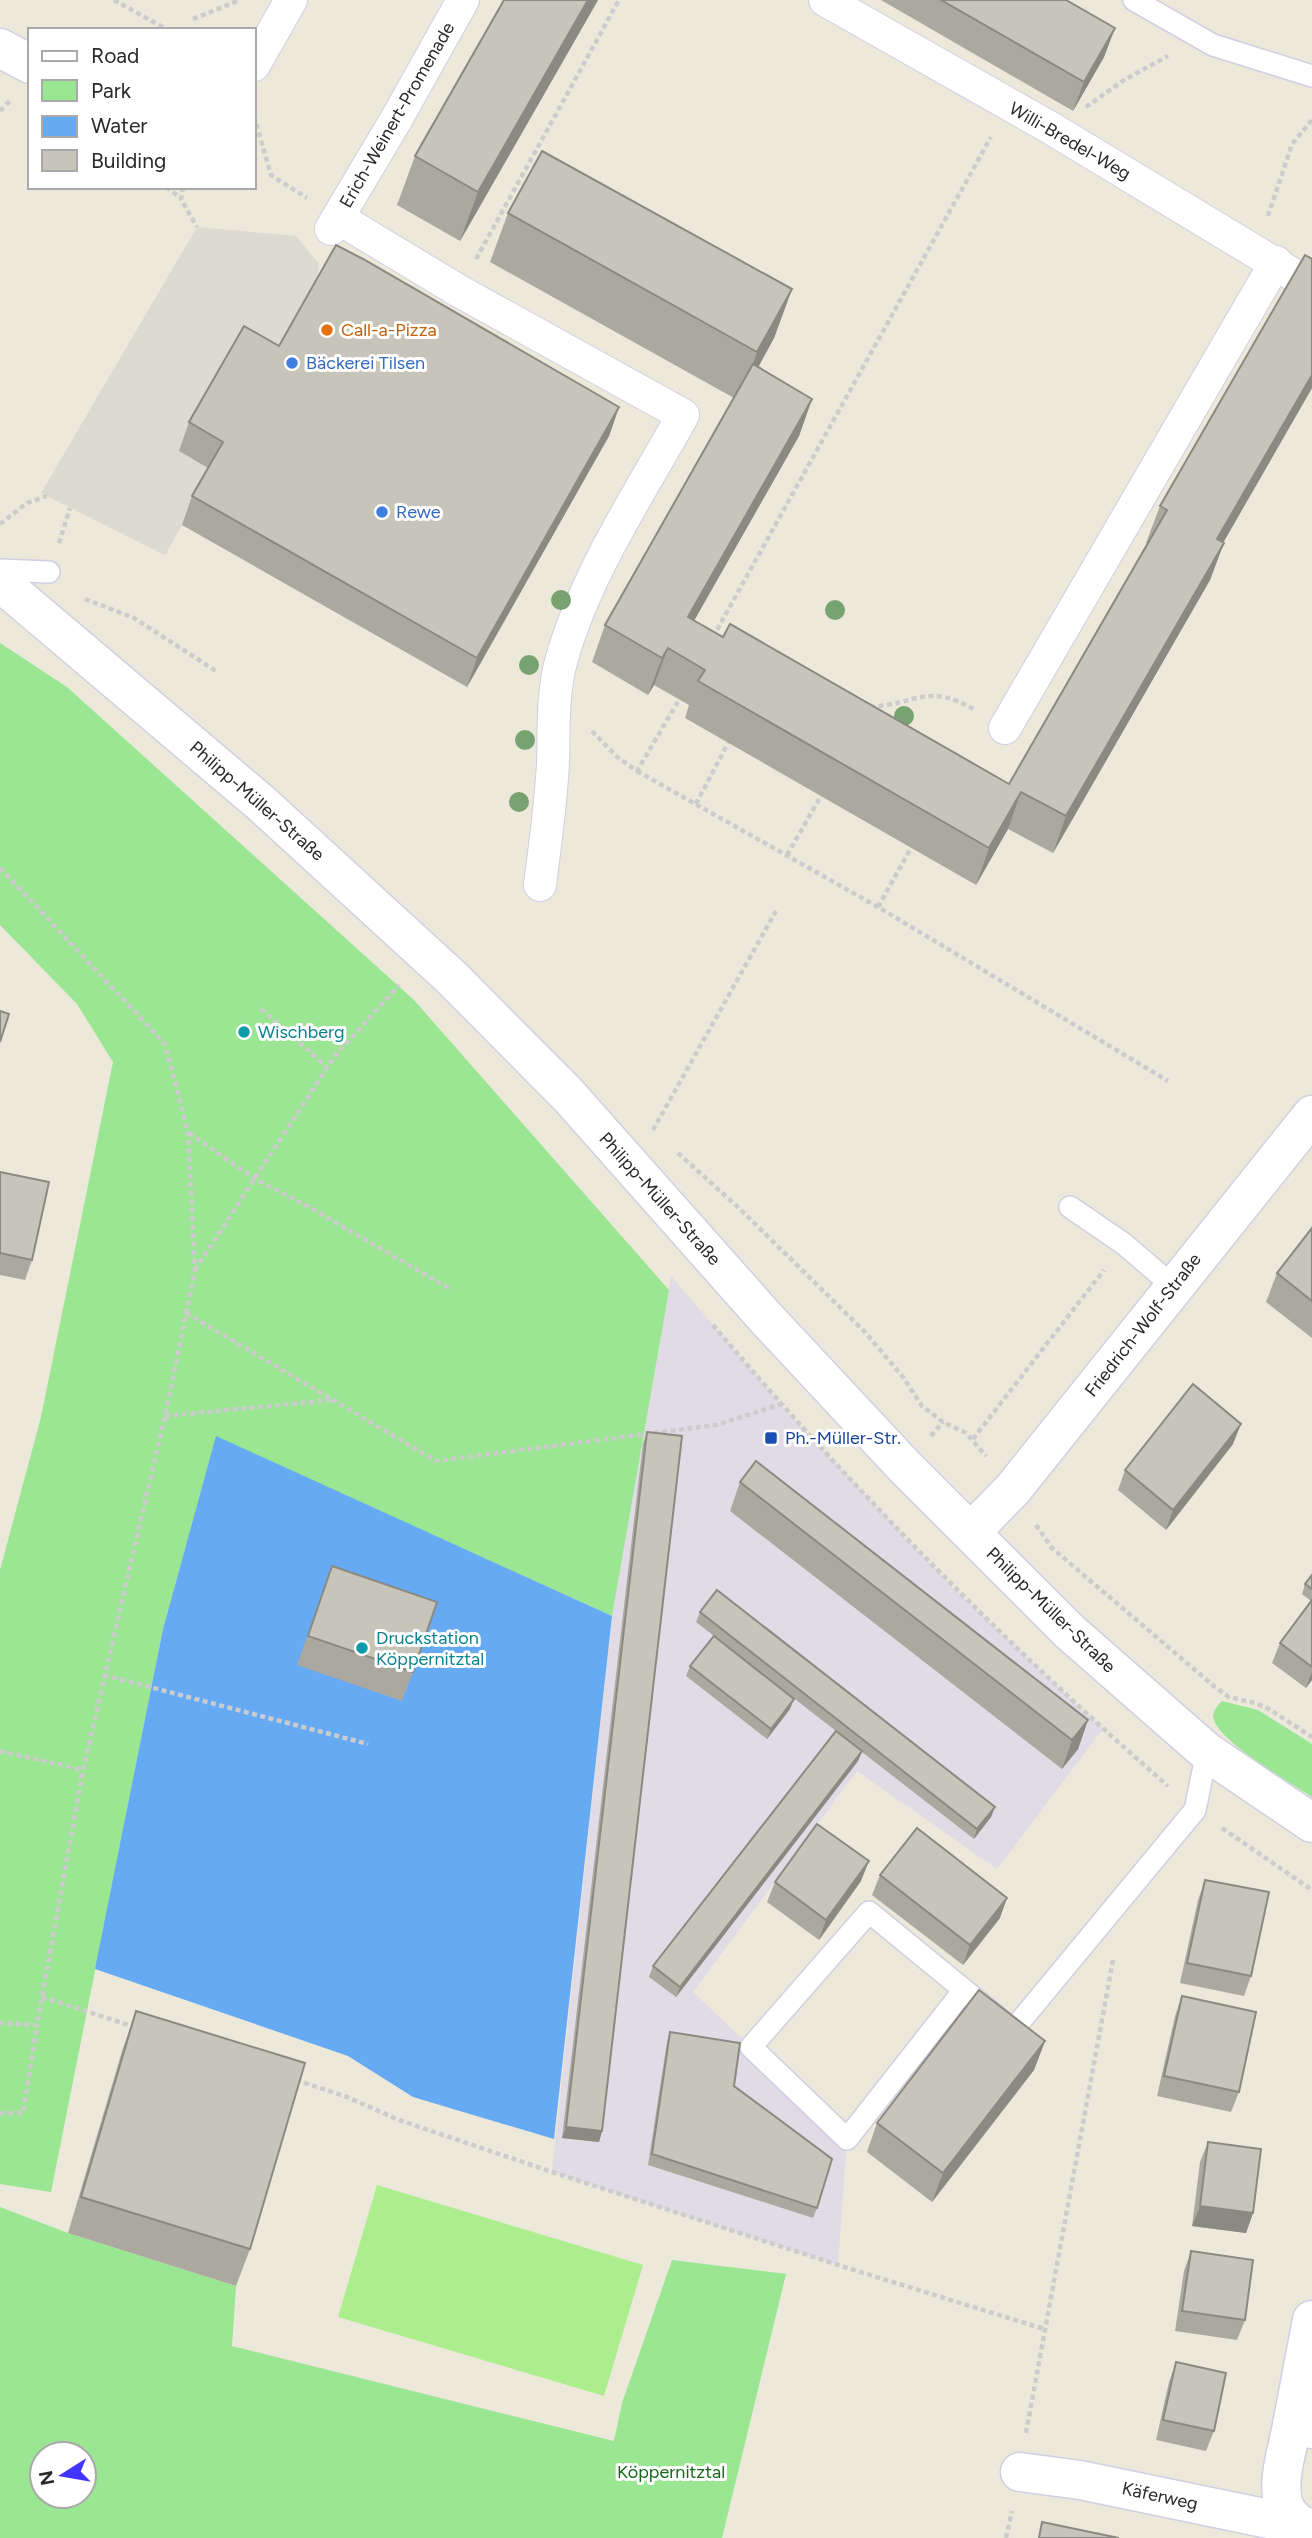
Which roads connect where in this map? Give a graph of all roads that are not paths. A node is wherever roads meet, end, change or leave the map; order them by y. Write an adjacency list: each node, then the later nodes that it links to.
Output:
1 (291, 0): 5 (street)
2 (463, 0): 13 (street, Erich-Weinert-Promenade)
3 (825, 0): 7 (street, Willi-Bredel-Weg)
4 (1134, 0): 6 (lane)
5 (256, 61)
6 (1312, 76)
7 (1266, 256): 8 (street, Willi-Bredel-Weg); 12 (street)
8 (1312, 286)
9 (0, 570): 10 (lane)
10 (49, 572)
11 (0, 582): 17 (street, Philipp-Müller-Straße)
12 (1005, 728)
13 (540, 885)
14 (1312, 1115): 16 (street, Friedrich-Wolf-Straße)
15 (1070, 1208): 16 (lane)
16 (1173, 1286): 17 (street, Friedrich-Wolf-Straße)
17 (971, 1532): 18 (street, Philipp-Müller-Straße)
18 (1207, 1752): 19 (street, Philipp-Müller-Straße); 20 (lane)
19 (1312, 1823)
20 (964, 1990): 20 (lane)
21 (1312, 2320): 22 (street, Käferweg)
22 (1302, 2427): 24 (street, Käferweg)
23 (1020, 2472): 24 (street, Käferweg)
24 (1306, 2526)

